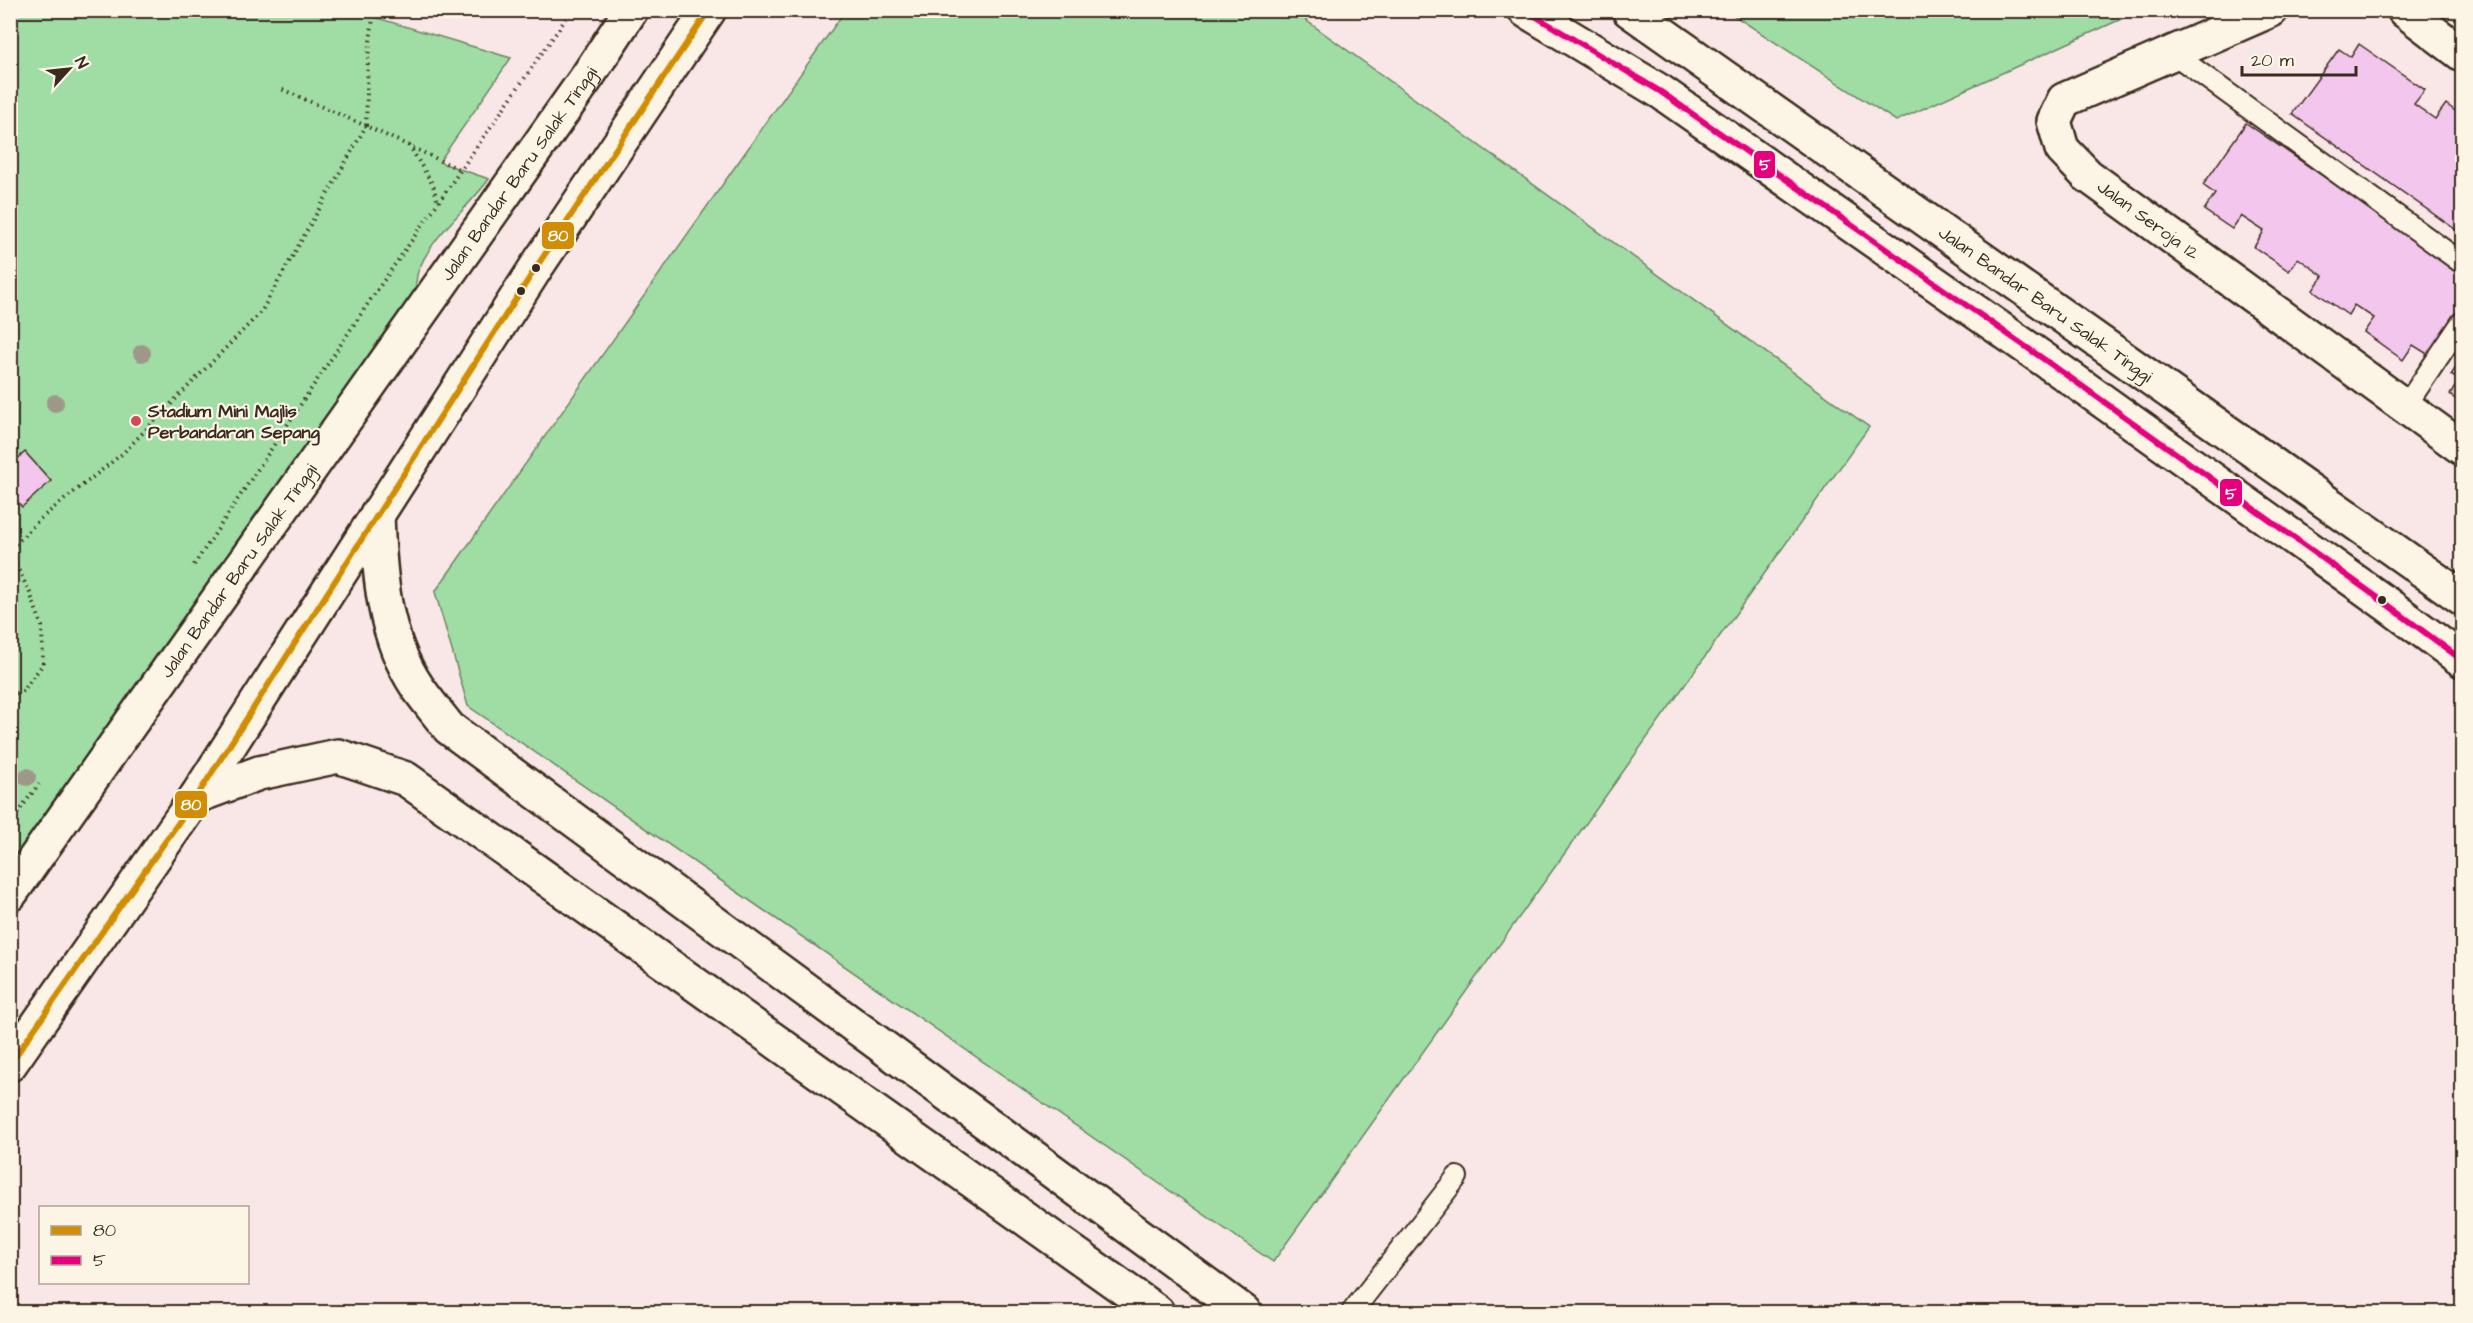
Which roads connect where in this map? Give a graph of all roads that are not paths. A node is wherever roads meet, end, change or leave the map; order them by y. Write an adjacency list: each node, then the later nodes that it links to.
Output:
1 (631, 10): 17 (main road, Jalan Bandar Baru Salak Tinggi)
2 (709, 10): 13 (main road)
3 (1525, 10): 15 (main road)
4 (1629, 10): 14 (main road, Jalan Bandar Baru Salak Tinggi)
5 (2271, 10): 7 (main road, Jalan Seroja 12)
6 (2403, 10): 8 (main road)
7 (2171, 52): 9 (lane); 11 (main road, Jalan Seroja 12)
8 (2463, 54)
9 (2463, 263)
10 (2463, 322): 11 (lane)
11 (2405, 407): 12 (main road, Jalan Seroja 12)
12 (2463, 448)
13 (376, 514): 16 (main road); 21 (main road)
14 (2463, 598)
15 (2463, 660)
16 (197, 796): 18 (main road); 20 (main road)
17 (10, 894)
18 (10, 1064)
19 (1457, 1177): 22 (lane)
20 (1157, 1312)
21 (1244, 1312)
22 (1352, 1312)

